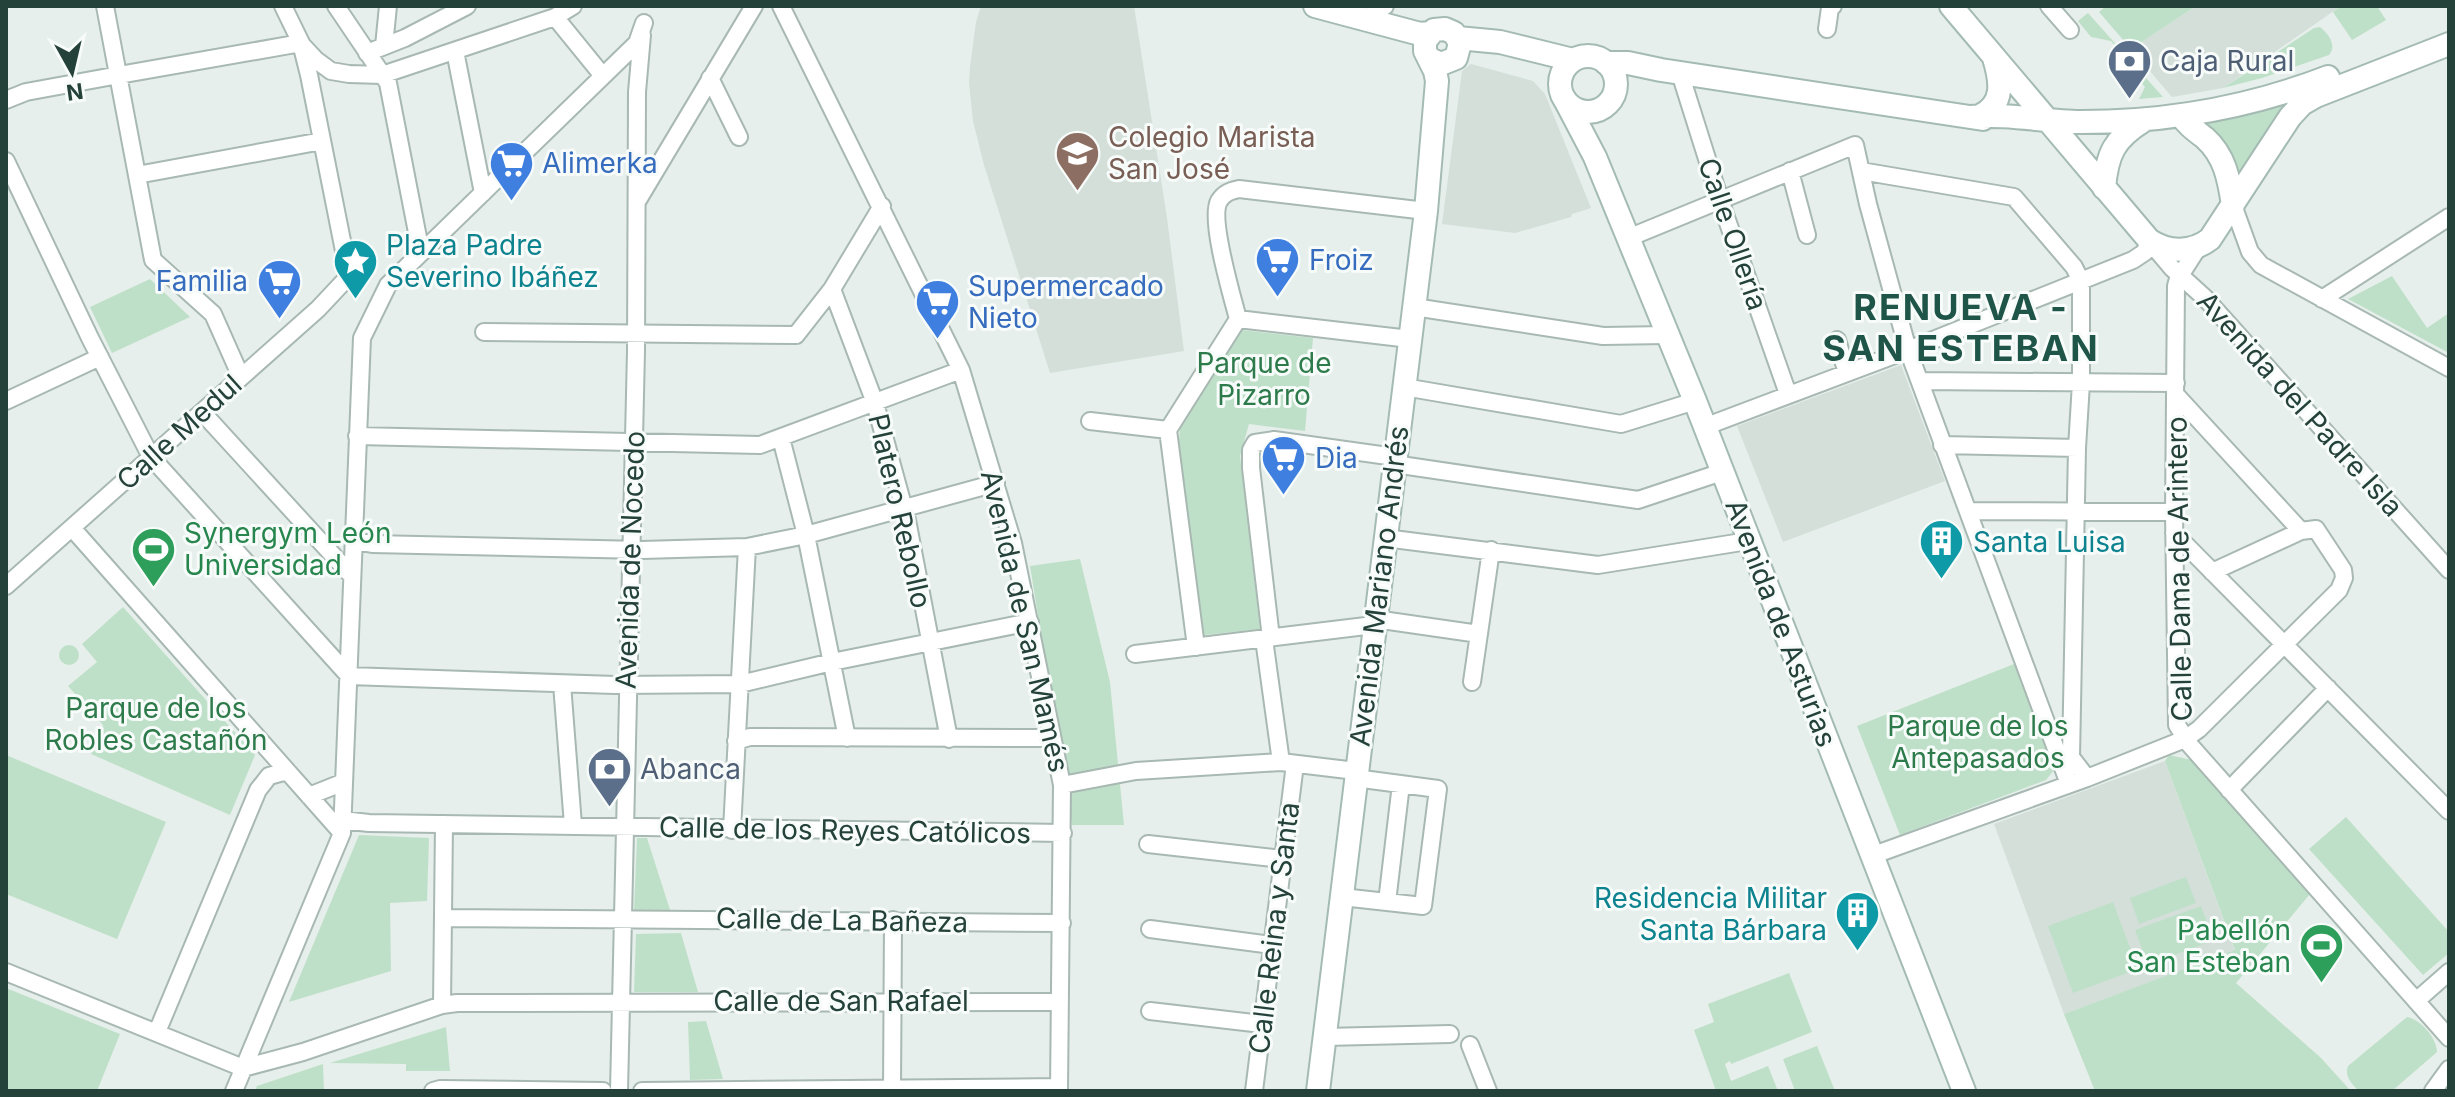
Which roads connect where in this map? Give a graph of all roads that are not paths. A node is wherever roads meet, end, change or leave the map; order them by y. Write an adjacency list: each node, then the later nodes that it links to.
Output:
1 (105, 6): 30 (street)
2 (283, 6): 18 (street)
3 (336, 6): 22 (street)
4 (388, 6): 20 (street)
5 (467, 6): 20 (street)
6 (573, 6): 14 (street)
7 (754, 6): 32 (street)
8 (781, 6): 55 (street, Avenida de San Mamés)
9 (1315, 6): 13 (main road)
10 (1833, 6): 15 (street)
11 (2049, 6): 16 (street)
12 (1956, 8): 23 (main road, Avenida del Padre Isla)
13 (1383, 16): 24 (main road)
14 (555, 17): 21 (street); 29 (street)
15 (1827, 29)
16 (2070, 30)
17 (2449, 30): 38 (main road)
18 (301, 43): 27 (street); 30 (street)
19 (2449, 44): 54 (main road)
20 (384, 46): 22 (street)
21 (455, 51): 31 (street); 51 (street)
22 (367, 53): 31 (street)
23 (1993, 53): 39 (main road); 40 (main road, Avenida del Padre Isla)
24 (1440, 54): 25 (main road); 34 (main road); 56 (main road, Avenida Mariano Andrés)
25 (1573, 60): 26 (main road); 34 (main road)
26 (1606, 63): 28 (main road); 33 (main road)
27 (312, 67): 31 (street); 43 (street)
28 (1671, 72): 33 (main road); 39 (main road); 52 (street, Calle Ollería)
29 (605, 73): 35 (street); 35 (street, Avenida de Nocedo); 51 (street)
30 (119, 75): 36 (street); 49 (street)
31 (382, 75): 62 (street)
32 (710, 78): 42 (street); 53 (street)
33 (1615, 88): 37 (main road)
34 (1562, 90): 37 (main road); 45 (main road, Avenida de Asturias)
35 (637, 92): 53 (street, Avenida de Nocedo)
36 (8, 101)
37 (1600, 109): 45 (main road, Avenida de Asturias)
38 (2181, 115): 41 (main road); 54 (main road)
39 (1975, 116): 40 (main road); 44 (main road)
40 (2048, 120): 41 (main road); 44 (main road, Avenida del Padre Isla)
41 (2143, 121): 50 (main road)
42 (739, 137)
43 (322, 141): 49 (street); 79 (street, Calle Medul)
44 (2073, 151): 50 (main road, Avenida del Padre Isla)
45 (1595, 157): 59 (main road, Avenida de Asturias)
46 (6, 161): 75 (street)
47 (1790, 171): 48 (street); 52 (street); 58 (street)
48 (1861, 171): 64 (street); 74 (street)
49 (137, 175): 79 (street)
50 (2104, 188): 60 (main road, Avenida del Padre Isla)
51 (483, 193): 62 (street)
52 (1720, 200): 59 (street); 84 (street, Calle Ollería)
53 (637, 201): 70 (street, Avenida de Nocedo)
54 (2233, 205): 61 (main road); 66 (street)
55 (882, 206): 65 (street); 77 (street, Avenida de San Mamés)
56 (1426, 211): 67 (main road, Avenida Mariano Andrés); 68 (street)
57 (2449, 217): 66 (street)
58 (1807, 235)
59 (1628, 238): 71 (main road, Avenida de Asturias)
60 (2149, 240): 61 (main road, Avenida del Padre Isla); 63 (street, Avenida del Padre Isla); 64 (street)
61 (2199, 246): 63 (street, Calle Dama de Arintero)
62 (421, 253): 92 (street)
63 (2181, 274): 83 (street, Calle Dama de Arintero); 115 (street, Avenida del Padre Isla)
64 (2081, 281): 74 (street); 81 (street)
65 (832, 289): 70 (street); 87 (street, Platero Rebollo)
66 (2322, 299): 76 (street)
67 (1414, 307): 71 (street); 72 (main road, Avenida Mariano Andrés)
68 (1238, 319): 72 (street); 91 (street)
69 (484, 332): 70 (street)
70 (636, 334): 94 (street, Avenida de Nocedo)
71 (1667, 335): 86 (main road, Avenida de Asturias)
72 (1410, 339): 82 (main road, Avenida Mariano Andrés)
73 (1837, 340): 78 (street)
74 (1908, 350): 78 (street); 80 (street)
75 (100, 357): 85 (street); 97 (street)
76 (2449, 368)
77 (961, 370): 87 (street); 100 (street, Avenida de San Mamés)
78 (1847, 373): 84 (street)
79 (241, 377): 88 (street, Calle Medul)
80 (1920, 381): 81 (street); 95 (street)
81 (2081, 383): 83 (street); 96 (street)
82 (1404, 387): 86 (street); 98 (main road, Avenida Mariano Andrés)
83 (2176, 389): 104 (street, Calle Dama de Arintero); 106 (street)
84 (1788, 394): 90 (street)
85 (6, 401)
86 (1695, 401): 90 (main road, Avenida de Asturias)
87 (875, 403): 93 (street); 101 (street, Platero Rebollo)
88 (202, 412): 97 (street, Calle Medul); 117 (street)
89 (1090, 421): 91 (street)
90 (1704, 427): 99 (main road, Avenida de Asturias)
91 (1168, 430): 125 (street)
92 (357, 436): 94 (street); 110 (street)
93 (781, 438): 94 (street); 108 (street)
94 (634, 442): 113 (street, Avenida de Nocedo)
95 (1942, 445): 96 (street); 102 (street)
96 (2077, 448): 103 (street)
97 (151, 457): 105 (street, Calle Medul); 128 (street)
98 (1394, 460): 99 (street); 109 (main road, Avenida Mariano Andrés); 122 (street, Calle Reina y Santa)
99 (1722, 472): 111 (main road, Avenida de Asturias)
100 (996, 483): 101 (street); 119 (street, Avenida de San Mamés)
101 (903, 509): 108 (street); 123 (street, Platero Rebollo)
102 (1968, 511): 103 (street); 135 (street)
103 (2076, 512): 104 (street); 134 (street)
104 (2174, 512): 107 (street, Calle Dama de Arintero)
105 (72, 528): 118 (street, Calle Medul); 142 (street)
106 (2308, 530): 116 (street); 124 (street)
107 (2174, 533): 116 (street); 139 (street, Calle Dama de Arintero)
108 (806, 535): 112 (street); 127 (street)
109 (1385, 538): 114 (street); 120 (main road, Avenida Mariano Andrés)
110 (356, 541): 113 (street); 117 (street)
111 (1748, 541): 114 (street); 159 (main road, Avenida de Asturias)
112 (747, 547): 113 (street); 131 (street)
113 (630, 549): 132 (street, Avenida de Nocedo)
114 (1491, 550): 121 (street)
115 (2449, 570)
116 (2212, 572): 124 (street)
117 (352, 576): 128 (street)
118 (6, 586)
119 (1030, 622): 123 (street); 137 (street, Avenida de San Mamés)
120 (1374, 622): 121 (street); 122 (street); 143 (main road, Avenida Mariano Andrés)
121 (1479, 634): 129 (street)
122 (1267, 638): 125 (street); 141 (street, Calle Reina y Santa)
123 (929, 641): 127 (street); 138 (street, Platero Rebollo)
124 (2285, 645): 133 (street); 139 (street)
125 (1196, 647): 126 (street)
126 (1135, 654)
127 (832, 662): 131 (street); 136 (street)
128 (349, 676): 130 (street); 145 (street)
129 (1472, 682)
130 (562, 684): 132 (street); 153 (street)
131 (740, 684): 132 (street); 140 (street)
132 (627, 685): 155 (street, Avenida de Nocedo)
133 (2328, 688): 149 (street); 151 (street)
134 (2073, 695): 135 (street); 144 (street)
135 (2041, 702): 147 (street)
136 (847, 738): 138 (street); 140 (street)
137 (1052, 738): 138 (street); 148 (street, Avenida de San Mamés)
138 (949, 739)
139 (2185, 739): 144 (street); 149 (street, Calle Dama de Arintero)
140 (736, 741): 156 (street)
141 (1288, 763): 143 (street); 148 (street); 160 (street, Calle Reina y Santa)
142 (287, 771): 150 (street); 178 (street)
143 (1355, 774): 146 (street); 161 (main road, Avenida Mariano Andrés)
144 (2087, 778): 147 (street)
145 (344, 782): 150 (street); 154 (street)
146 (1401, 784): 162 (street); 162 (street)
147 (2069, 784): 159 (street)
148 (1062, 785): 157 (street, Avenida de San Mamés)
149 (2229, 790): 172 (street, Calle Dama de Arintero)
150 (309, 796): 154 (street)
151 (2449, 811)
152 (444, 824): 153 (street, Calle de los Reyes Católicos); 154 (street, Calle de los Reyes Católicos); 163 (street)
153 (573, 825): 155 (street, Calle de los Reyes Católicos)
154 (342, 826): 183 (street)
155 (627, 826): 156 (street, Calle de los Reyes Católicos); 164 (street, Avenida de Nocedo)
156 (732, 830): 157 (street, Calle de los Reyes Católicos)
157 (1063, 833): 166 (street, Avenida de San Mamés)
158 (1148, 844): 160 (street)
159 (1871, 856): 195 (main road, Avenida de Asturias)
160 (1282, 859): 168 (street, Calle Reina y Santa)
161 (1342, 897): 162 (street); 180 (main road, Avenida Mariano Andrés)
162 (1387, 902)
163 (443, 918): 164 (street, Calle de La Bañeza); 175 (street)
164 (622, 918): 165 (street, Calle de La Bañeza); 173 (street, Avenida de Nocedo)
165 (893, 920): 166 (street, Calle de La Bañeza); 171 (street)
166 (1062, 923): 174 (street, Avenida de San Mamés)
167 (1150, 929): 168 (street)
168 (1272, 945): 177 (street, Calle Reina y Santa)
169 (6, 972): 178 (street)
170 (2449, 972): 172 (street)
171 (893, 1001): 173 (street, Calle de San Rafael); 174 (street, Calle de San Rafael); 187 (street)
172 (2416, 1001): 181 (street, Calle Dama de Arintero)
173 (621, 1002): 175 (street, Calle de San Rafael); 190 (street, Avenida de Nocedo)
174 (1060, 1002): 185 (street, Avenida de San Mamés)
175 (442, 1005): 183 (street, Calle de San Rafael)
176 (1150, 1011): 177 (street)
177 (1262, 1024): 192 (street, Calle Reina y Santa)
178 (157, 1032): 183 (street)
179 (1450, 1034): 180 (street)
180 (1325, 1037): 193 (main road, Avenida Mariano Andrés)
181 (2449, 1038)
182 (1470, 1045): 194 (street)
183 (243, 1068): 188 (street)
184 (2449, 1069): 196 (street)
185 (1059, 1089): 187 (street)
186 (436, 1090): 189 (street)
187 (892, 1090): 191 (street)
188 (234, 1091)
189 (603, 1091)
190 (619, 1091)
191 (642, 1091)
192 (1254, 1091)
193 (1318, 1091)
194 (1488, 1091)
195 (1964, 1091)
196 (2433, 1091)

